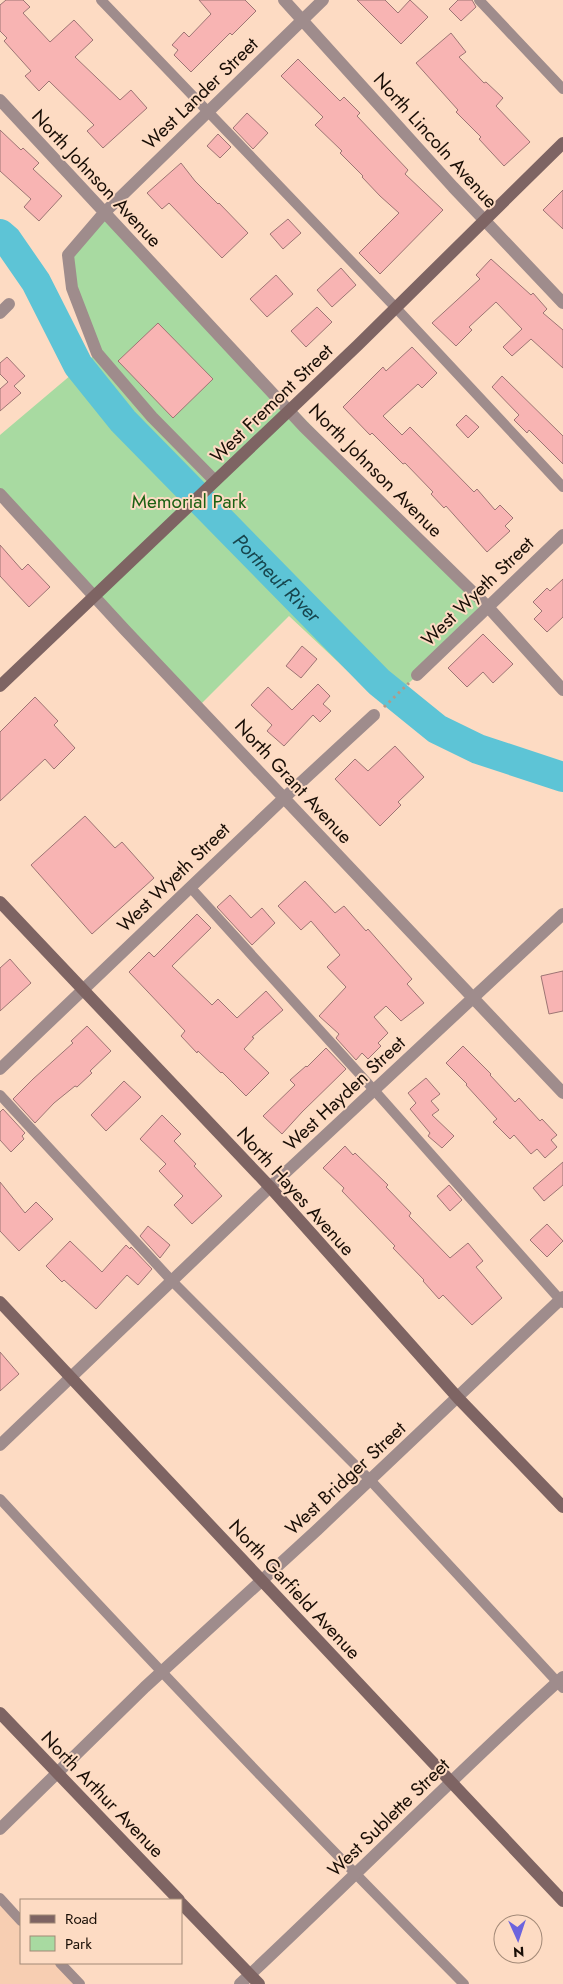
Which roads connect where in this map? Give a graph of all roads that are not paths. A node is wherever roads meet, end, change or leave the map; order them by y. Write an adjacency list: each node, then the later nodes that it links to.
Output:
1 (101, 0): 8 (lane)
2 (284, 0): 5 (street, North Lincoln Avenue)
3 (324, 0): 5 (street, West Lander Street)
4 (479, 0): 6 (lane)
5 (303, 20): 8 (street, West Lander Street); 11 (street, North Lincoln Avenue)
6 (563, 89)
7 (0, 100): 10 (street, North Johnson Avenue)
8 (207, 112): 10 (street, West Lander Street); 13 (lane)
9 (563, 142): 11 (street, West Fremont Street)
10 (104, 213): 14 (street, North Johnson Avenue); 15 (street, West Lander Street)
11 (484, 220): 12 (street, North Lincoln Avenue); 13 (street, West Fremont Street)
12 (563, 303)
13 (396, 308): 14 (street, West Fremont Street); 16 (lane)
14 (288, 411): 15 (street, West Fremont Street); 20 (street, North Johnson Avenue)
15 (215, 481): 19 (street, West Fremont Street)
16 (563, 487)
17 (0, 494): 19 (street, North Grant Avenue)
18 (563, 535): 20 (street, West Wyeth Street)
19 (94, 597): 22 (street, West Fremont Street); 25 (street, North Grant Avenue)
20 (488, 607): 21 (street, West Wyeth Street); 23 (street, North Johnson Avenue)
21 (415, 678)
22 (0, 686)
23 (563, 690)
24 (374, 715): 25 (street, West Wyeth Street)
25 (284, 798): 26 (street, West Wyeth Street); 30 (street, North Grant Avenue)
26 (190, 887): 29 (street, West Wyeth Street); 32 (lane)
27 (0, 902): 29 (street, North Hayes Avenue)
28 (563, 914): 30 (street, West Hayden Street)
29 (83, 989): 31 (street, West Wyeth Street); 35 (street, North Hayes Avenue)
30 (474, 999): 32 (street, West Hayden Street); 33 (street, North Grant Avenue)
31 (0, 1068)
32 (374, 1090): 35 (street, West Hayden Street); 37 (lane)
33 (563, 1093)
34 (0, 1095): 36 (lane)
35 (270, 1187): 36 (street, West Hayden Street); 40 (street, North Hayes Avenue)
36 (172, 1281): 39 (street, West Hayden Street); 42 (lane)
37 (562, 1300): 40 (street, West Bridger Street)
38 (0, 1302): 39 (street, North Garfield Avenue)
39 (71, 1377): 41 (street, West Hayden Street); 45 (street, North Garfield Avenue)
40 (458, 1398): 42 (street, West Bridger Street); 44 (street, North Hayes Avenue)
41 (0, 1445)
42 (370, 1480): 45 (street, West Bridger Street); 47 (lane)
43 (0, 1499): 46 (lane)
44 (563, 1507)
45 (262, 1581): 46 (street, West Bridger Street); 50 (street, North Garfield Avenue)
46 (161, 1672): 49 (street, West Bridger Street); 52 (lane)
47 (561, 1683): 50 (street, West Sublette Street)
48 (0, 1713): 49 (street, North Arthur Avenue)
49 (58, 1773): 51 (street, West Bridger Street); 54 (street, North Arthur Avenue)
50 (450, 1781): 52 (street, West Sublette Street); 55 (street, North Garfield Avenue)
51 (0, 1829)
52 (356, 1875): 59 (street, West Sublette Street); 62 (lane)
53 (0, 1898): 57 (lane)
54 (178, 1899)
55 (563, 1901)
56 (182, 1903): 59 (street, North Arthur Avenue)
57 (20, 1920)
58 (61, 1964): 60 (lane)
59 (255, 1979): 61 (street, West Sublette Street)
60 (80, 1984)
61 (240, 1984)
62 (464, 1984)

